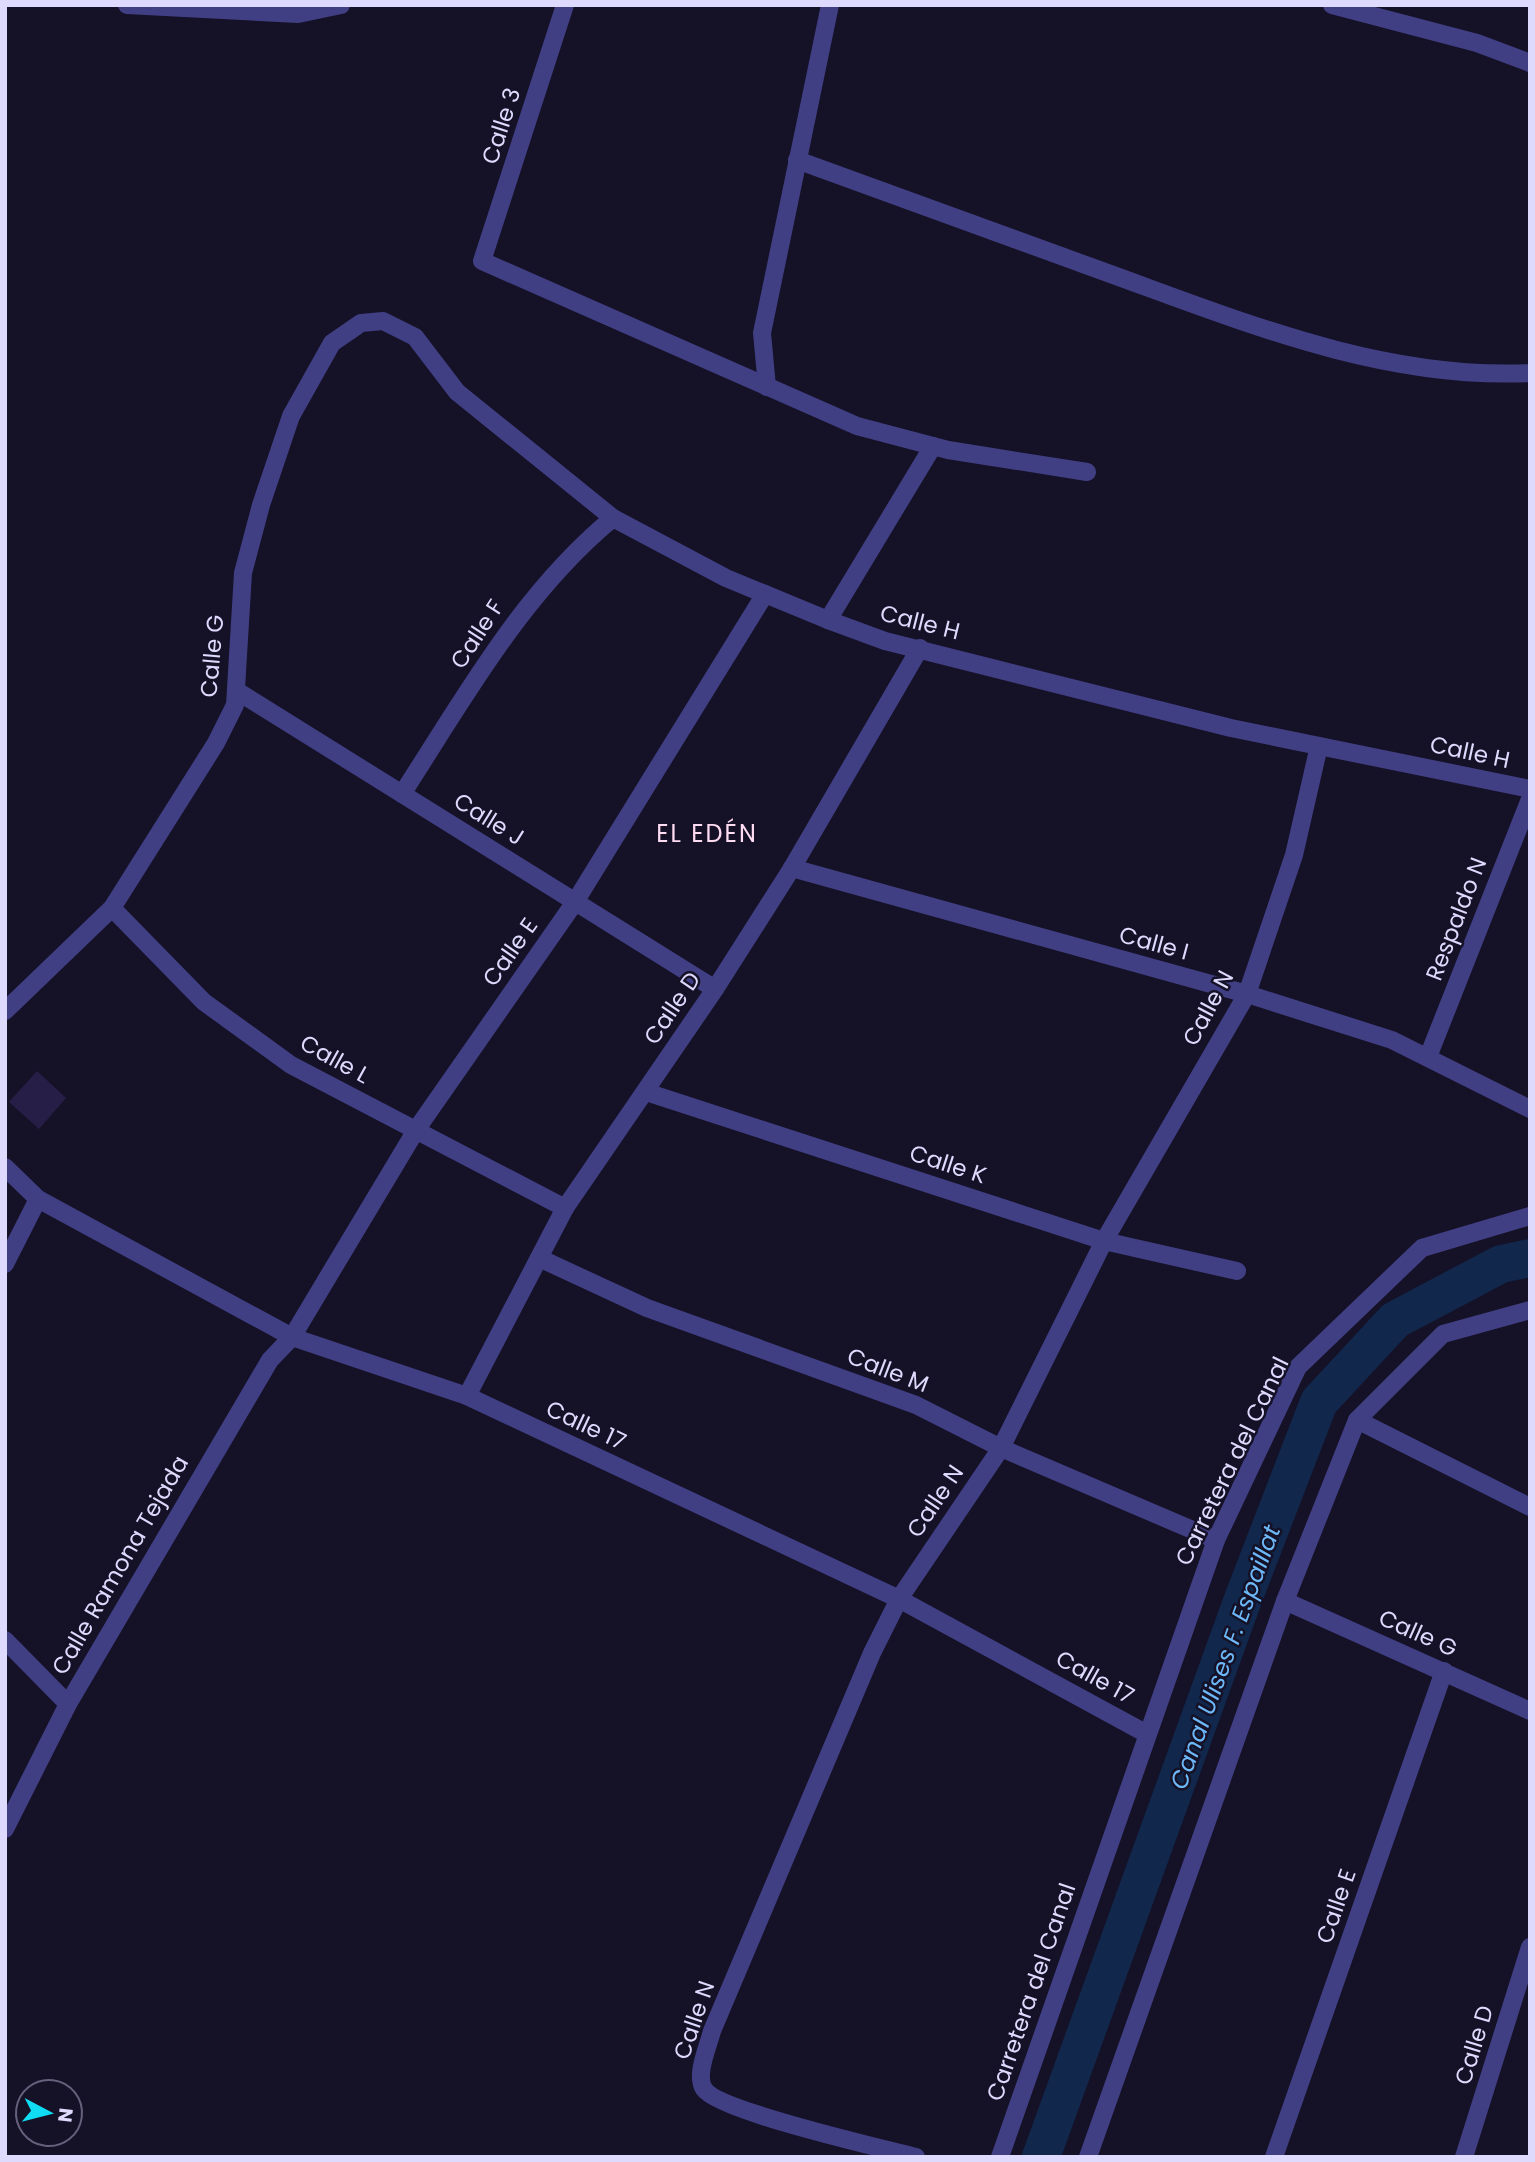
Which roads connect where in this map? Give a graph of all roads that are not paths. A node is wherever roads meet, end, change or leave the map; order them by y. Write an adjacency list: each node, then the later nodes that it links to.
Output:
1 (127, 5): 6 (street)
2 (341, 5): 6 (street)
3 (565, 5): 11 (street, Calle 3)
4 (830, 5): 8 (street)
5 (1332, 5): 7 (street)
6 (298, 10)
7 (1530, 63)
8 (797, 160): 10 (street); 11 (street)
9 (383, 321): 14 (street, Calle H); 18 (street, Calle G)
10 (1530, 373)
11 (767, 387): 12 (street)
12 (933, 446): 13 (street); 16 (street)
13 (1087, 472)
14 (613, 518): 15 (street, Calle H); 21 (street, Calle F)
15 (765, 594): 16 (street, Calle H); 24 (street, Calle E)
16 (828, 620): 17 (street, Calle H)
17 (920, 648): 19 (street, Calle H); 23 (street, Calle D)
18 (237, 691): 21 (street, Calle J); 25 (street, Calle G)
19 (1319, 746): 20 (street, Calle H); 27 (street, Calle N)
20 (1530, 789)
21 (402, 794): 24 (street, Calle J)
22 (1530, 799): 29 (street, Respaldo N)
23 (792, 868): 26 (street, Calle D); 27 (street, Calle I)
24 (575, 902): 26 (street, Calle J); 32 (street, Calle E)
25 (111, 908): 28 (street, Calle G); 32 (street, Calle L)
26 (715, 989): 30 (street, Calle D)
27 (1247, 994): 29 (street, Calle I); 37 (street, Calle N)
28 (5, 1011)
29 (1428, 1057): 31 (street, Calle I)
30 (646, 1092): 35 (street, Calle D); 37 (street, Calle K)
31 (1530, 1109)
32 (416, 1130): 35 (street, Calle L); 42 (street, Calle E)
33 (5, 1167): 34 (street, Calle 17)
34 (38, 1199): 39 (street); 42 (street, Calle 17)
35 (565, 1208): 38 (street, Calle D)
36 (1530, 1216): 47 (street, Carretera del Canal)
37 (1104, 1241): 40 (street, Calle K); 45 (street, Calle N)
38 (539, 1258): 43 (street, Calle D); 45 (street, Calle M)
39 (5, 1264)
40 (1237, 1271)
41 (1530, 1310): 44 (street)
42 (292, 1337): 43 (street, Calle 17); 52 (street, Calle Ramona Tejada)
43 (467, 1396): 48 (street, Calle 17)
44 (1357, 1420): 46 (street); 49 (street)
45 (1001, 1448): 47 (street, Calle M); 48 (street, Calle N)
46 (1530, 1507)
47 (1216, 1540): 54 (street, Carretera del Canal)
48 (900, 1599): 54 (street, Calle 17); 57 (street, Calle N)
49 (1285, 1601): 51 (street, Calle G); 59 (street)
50 (5, 1640): 52 (street)
51 (1444, 1671): 53 (street, Calle G); 60 (street, Calle E)
52 (68, 1704): 55 (street, Calle Ramona Tejada)
53 (1530, 1711)
54 (1147, 1734): 58 (street, Carretera del Canal)
55 (5, 1829)
56 (1530, 1947): 61 (street, Calle D)
57 (916, 2157)
58 (1000, 2157)
59 (1088, 2157)
60 (1274, 2157)
61 (1464, 2157)

